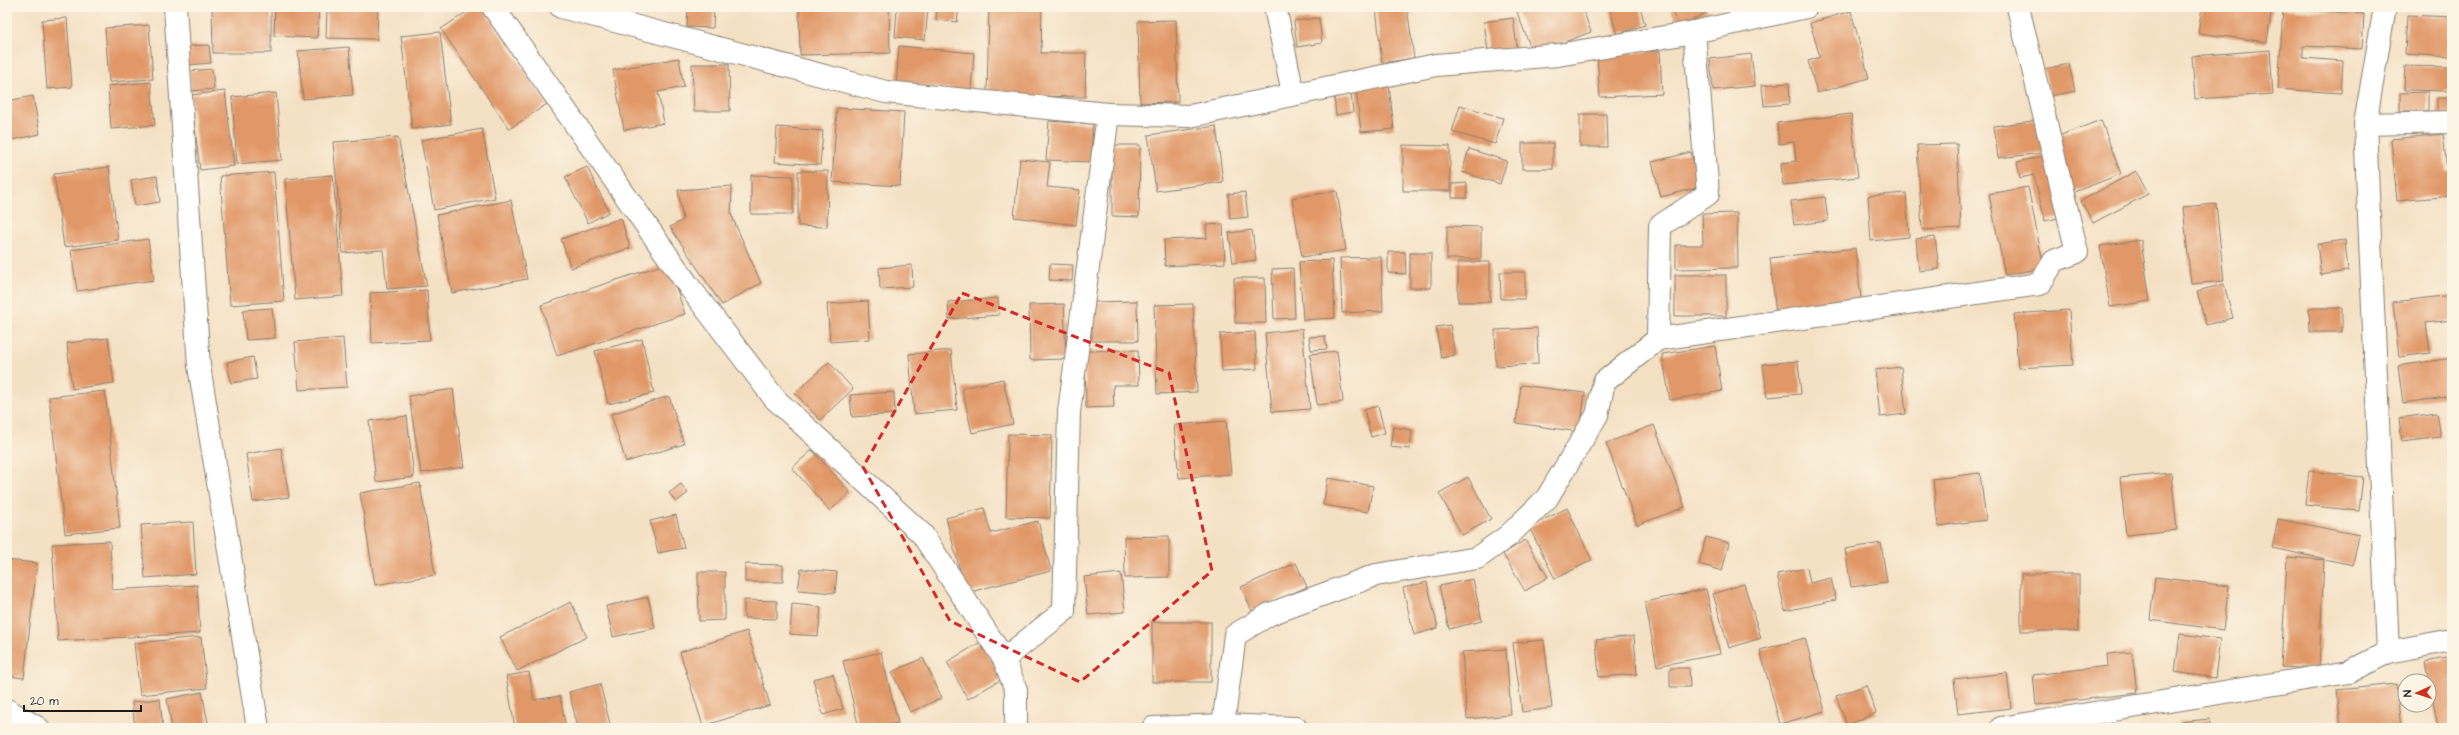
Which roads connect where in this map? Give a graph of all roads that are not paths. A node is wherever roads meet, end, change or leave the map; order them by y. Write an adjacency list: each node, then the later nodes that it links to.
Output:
1 (175, 7): 20 (street)
2 (493, 7): 16 (street)
3 (561, 7): 10 (street)
4 (1275, 7): 9 (street)
5 (1806, 7): 8 (street)
6 (2018, 7): 13 (street)
7 (2385, 7): 12 (street)
8 (1694, 32): 9 (street); 13 (street)
9 (1293, 93): 10 (street)
10 (1108, 114): 16 (street)
11 (2452, 122): 12 (street)
12 (2365, 124): 15 (street)
13 (1658, 339): 18 (street)
14 (2452, 640): 15 (street)
15 (2388, 652): 24 (street)
16 (1004, 659): 21 (street)
17 (7, 710): 19 (street)
18 (1223, 725): 22 (street); 23 (street)
19 (38, 728)
20 (258, 728)
21 (1016, 728)
22 (1153, 728)
23 (1296, 728)
24 (2001, 728)

